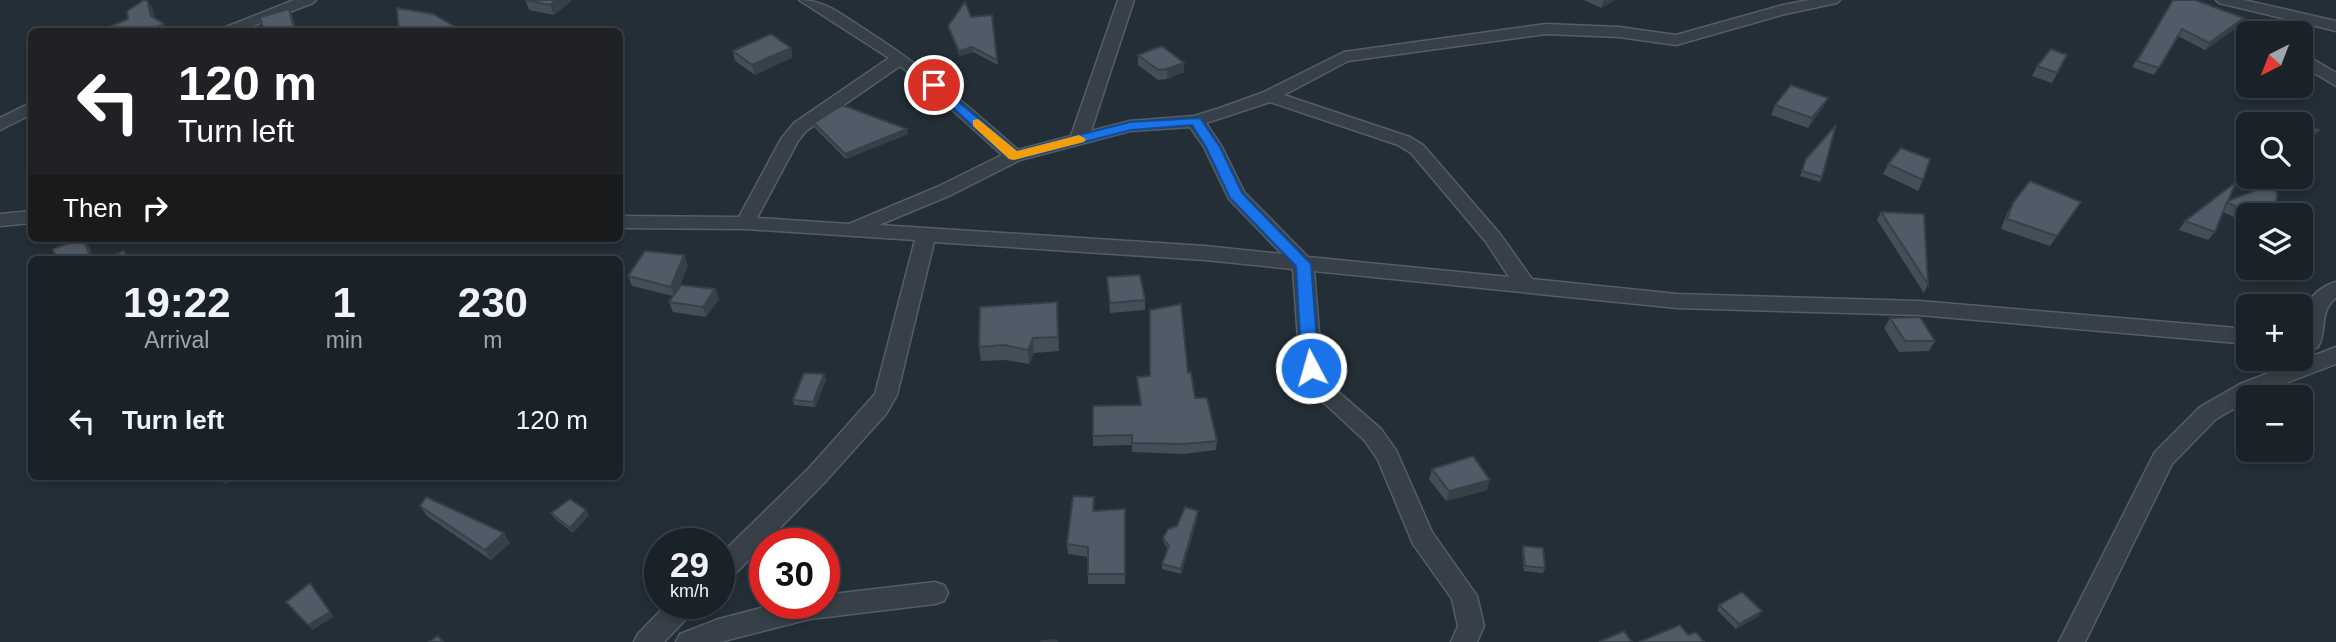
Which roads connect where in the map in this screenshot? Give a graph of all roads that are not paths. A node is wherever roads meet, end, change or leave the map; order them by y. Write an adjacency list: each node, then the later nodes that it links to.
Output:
1 (308, 0): 10 (street)
2 (1126, 0): 18 (street)
3 (1832, 0): 14 (street)
4 (2224, 0): 7 (street)
5 (2257, 0): 7 (street)
6 (806, 1): 11 (street)
7 (2276, 11): 8 (street); 9 (street)
8 (2280, 21)
9 (2336, 26)
10 (232, 28)
11 (900, 58): 19 (street); 23 (street)
12 (2314, 66): 13 (street)
13 (2336, 81)
14 (1270, 96): 16 (street); 27 (street)
15 (28, 109): 17 (street)
16 (1195, 121): 18 (street); 26 (street)
17 (0, 125)
18 (1077, 140): 19 (street)
19 (1014, 156): 24 (street)
20 (28, 218): 21 (street)
21 (0, 219)
22 (623, 222): 23 (street)
23 (745, 223): 24 (street)
24 (854, 229): 25 (street)
25 (926, 234): 26 (street); 34 (street)
26 (1303, 264): 27 (street); 39 (street)
27 (1526, 286): 30 (street)
28 (2336, 289): 29 (street)
29 (2313, 314)
30 (2236, 336)
31 (2313, 343): 32 (street)
32 (2336, 345)
33 (2336, 355): 40 (street)
34 (735, 557)
35 (935, 593): 38 (street)
36 (669, 619): 37 (street)
37 (647, 642)
38 (689, 642)
39 (1464, 642)
40 (2072, 642)

